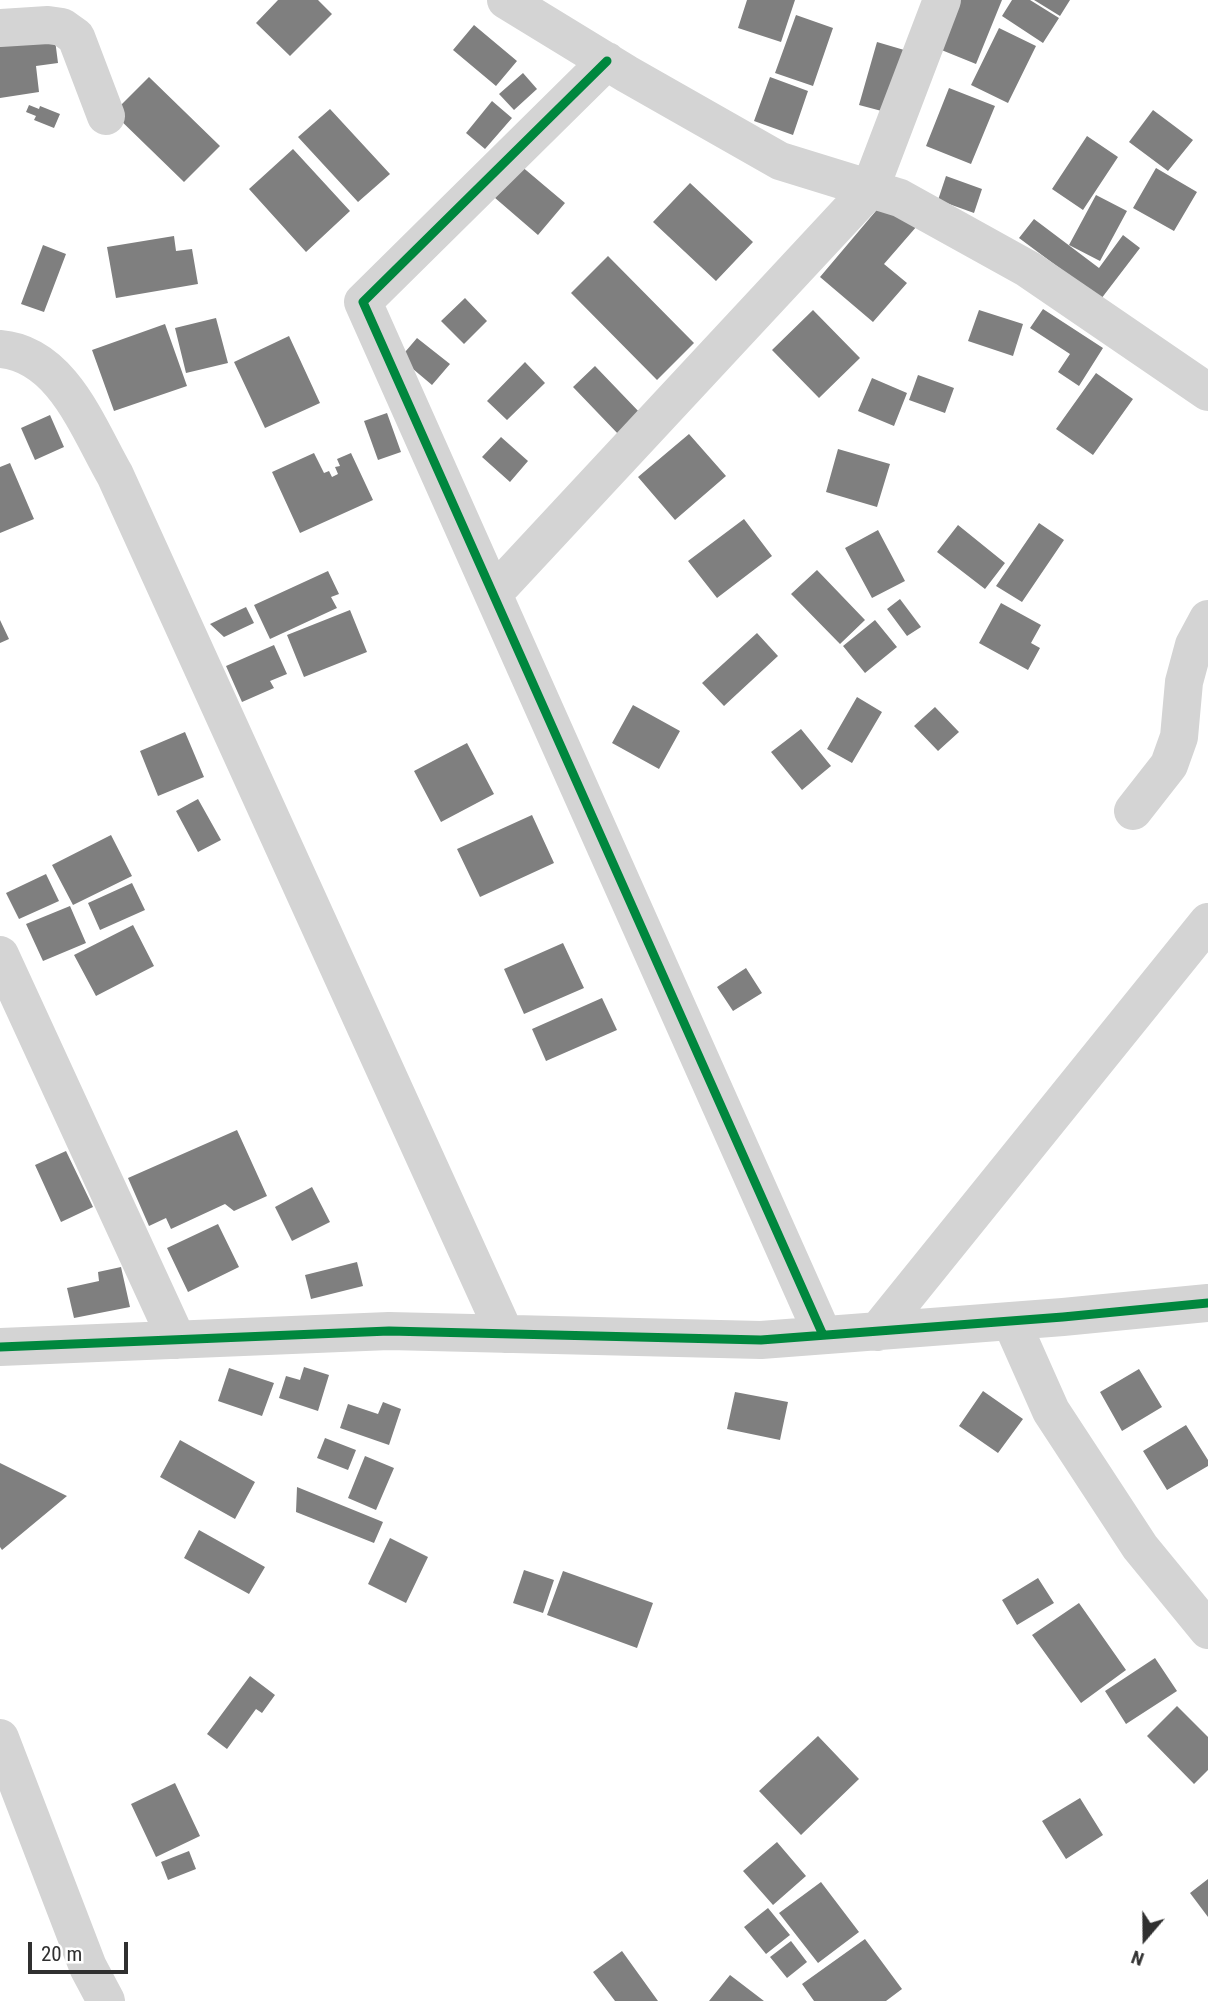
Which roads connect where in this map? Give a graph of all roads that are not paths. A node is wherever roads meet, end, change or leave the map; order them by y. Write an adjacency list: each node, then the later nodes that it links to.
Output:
1 (506, 0): 4 (street)
2 (942, 0): 6 (street)
3 (0, 28): 5 (street)
4 (607, 61): 6 (street); 9 (street)
5 (106, 116)
6 (870, 189): 8 (street); 9 (street)
7 (0, 349): 17 (street)
8 (1208, 392)
9 (494, 594): 18 (street)
10 (1208, 619): 11 (street)
11 (1133, 811)
12 (1208, 922): 16 (street)
13 (0, 956): 19 (street)
14 (1208, 1303): 15 (street)
15 (1011, 1321): 16 (street); 21 (street)
16 (877, 1332): 18 (street)
17 (505, 1334): 18 (street); 19 (street)
18 (823, 1335)
19 (177, 1340): 20 (street)
20 (0, 1347)
21 (1208, 1630)
22 (0, 1738): 23 (street)
23 (107, 2001)

